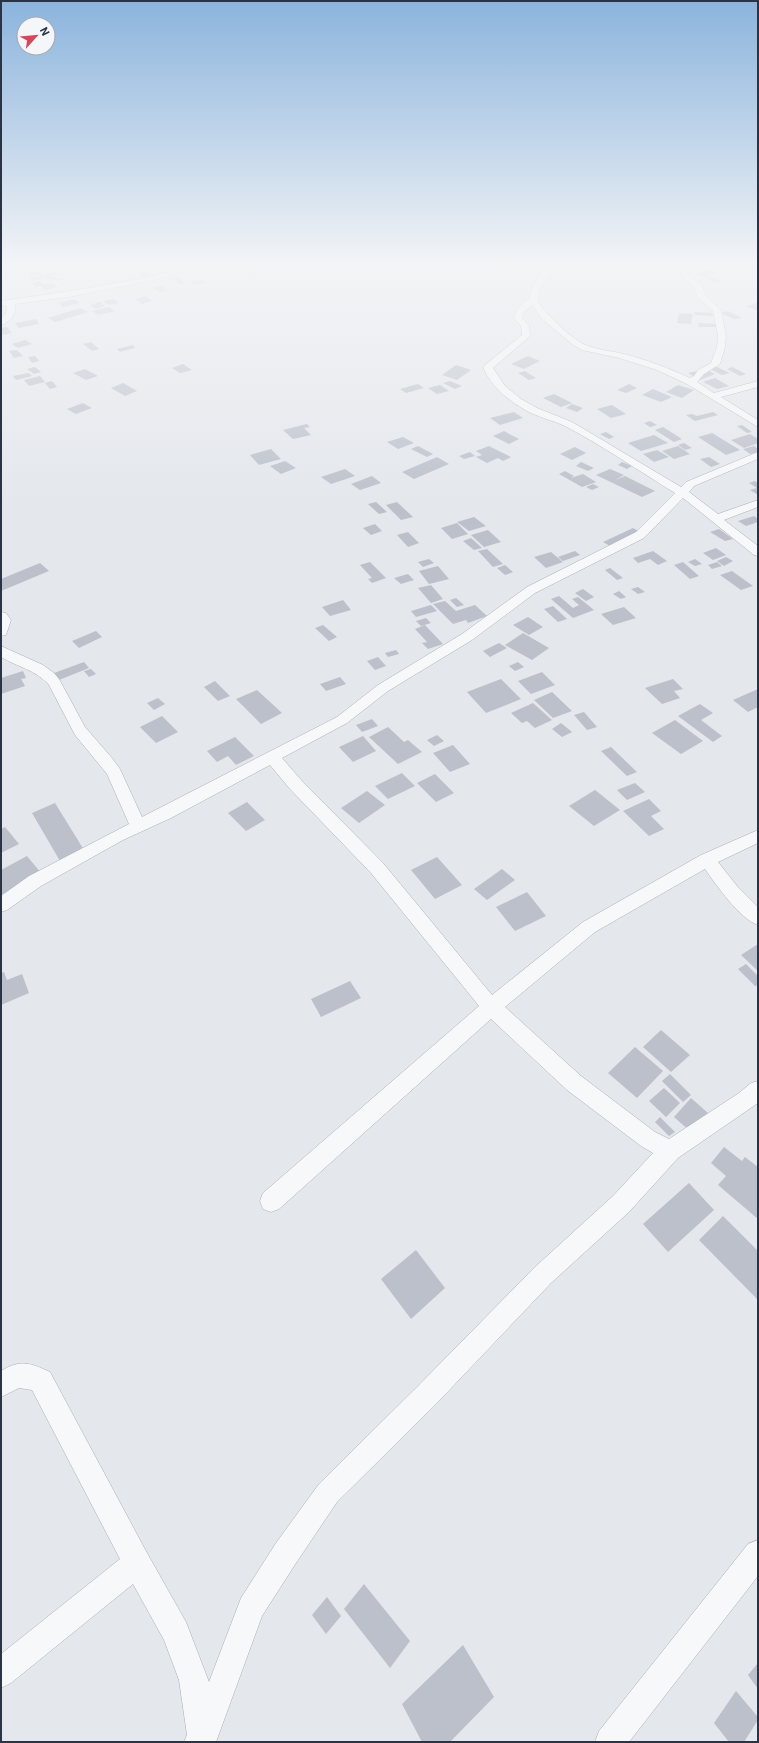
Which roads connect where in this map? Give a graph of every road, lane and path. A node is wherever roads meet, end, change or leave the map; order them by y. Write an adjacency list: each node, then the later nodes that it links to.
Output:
1 (516, 344): 9 (street)
2 (579, 344): 4 (street)
3 (721, 344): 4 (street)
4 (690, 382): 6 (street)
5 (758, 384): 6 (street)
6 (714, 396): 7 (street)
7 (758, 424)
8 (758, 455): 9 (street)
9 (682, 492): 11 (street); 16 (street)
10 (758, 503): 11 (street)
11 (716, 519): 12 (street)
12 (758, 552)
13 (1, 616): 14 (street)
14 (1, 632)
15 (1, 650): 17 (street)
16 (272, 757): 17 (street); 22 (street)
17 (138, 826): 20 (street)
18 (758, 836): 19 (street)
19 (707, 860): 21 (street); 22 (street)
20 (1, 905)
21 (758, 918)
22 (492, 1007): 24 (street); 25 (street)
23 (758, 1090): 24 (street)
24 (670, 1151): 30 (street)
25 (271, 1201)
26 (1, 1385): 28 (street)
27 (758, 1554): 31 (street)
28 (137, 1563): 29 (street); 30 (street)
29 (1, 1673)
30 (202, 1741)
31 (610, 1742)

